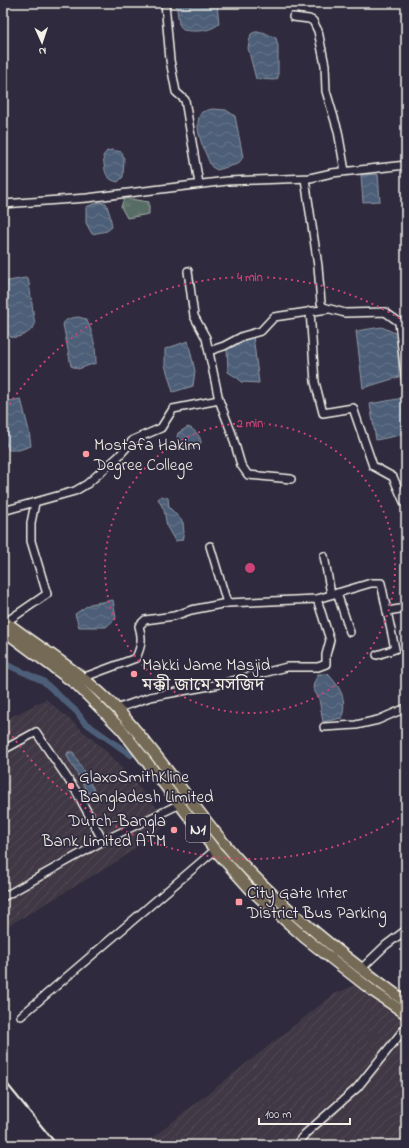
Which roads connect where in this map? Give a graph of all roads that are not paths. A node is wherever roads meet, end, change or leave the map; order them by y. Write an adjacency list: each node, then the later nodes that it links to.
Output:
1 (165, 3): 6 (street)
2 (293, 17): 4 (street)
3 (406, 165): 4 (street)
4 (345, 171): 5 (street)
5 (305, 179): 6 (street); 9 (street)
6 (199, 184): 7 (street)
7 (3, 204)
8 (188, 271): 11 (street)
9 (329, 309): 10 (street); 12 (street)
10 (310, 312): 11 (street); 16 (street)
11 (209, 351): 13 (street)
12 (406, 383)
13 (219, 400): 14 (street); 15 (street)
14 (291, 479)
15 (34, 503): 17 (street); 25 (street)
16 (406, 503)
17 (3, 511)
18 (210, 546): 22 (street)
19 (324, 556): 20 (street)
20 (334, 594): 21 (street); 24 (street); 26 (street)
21 (317, 599): 22 (street); 30 (street)
22 (227, 602): 28 (street)
23 (406, 608): 24 (street)
24 (387, 611): 27 (street)
25 (4, 624): 28 (highway, N1); 33 (highway, N1)
26 (350, 632)
27 (377, 654)
28 (82, 678): 30 (highway, N1)
29 (406, 708): 31 (street)
30 (116, 709): 38 (highway, N1)
31 (324, 727)
32 (3, 750): 34 (street)
33 (180, 804): 34 (street); 35 (highway, N1)
34 (103, 841): 36 (street)
35 (216, 850): 40 (highway, N1); 43 (street)
36 (5, 896)
37 (406, 930): 38 (street)
38 (362, 968): 39 (highway, N1)
39 (383, 985): 40 (street); 41 (highway, N1)
40 (374, 992): 42 (highway, N1)
41 (406, 1002)
42 (406, 1014)
43 (21, 1016)
44 (406, 1026): 45 (street)
45 (296, 1145)

